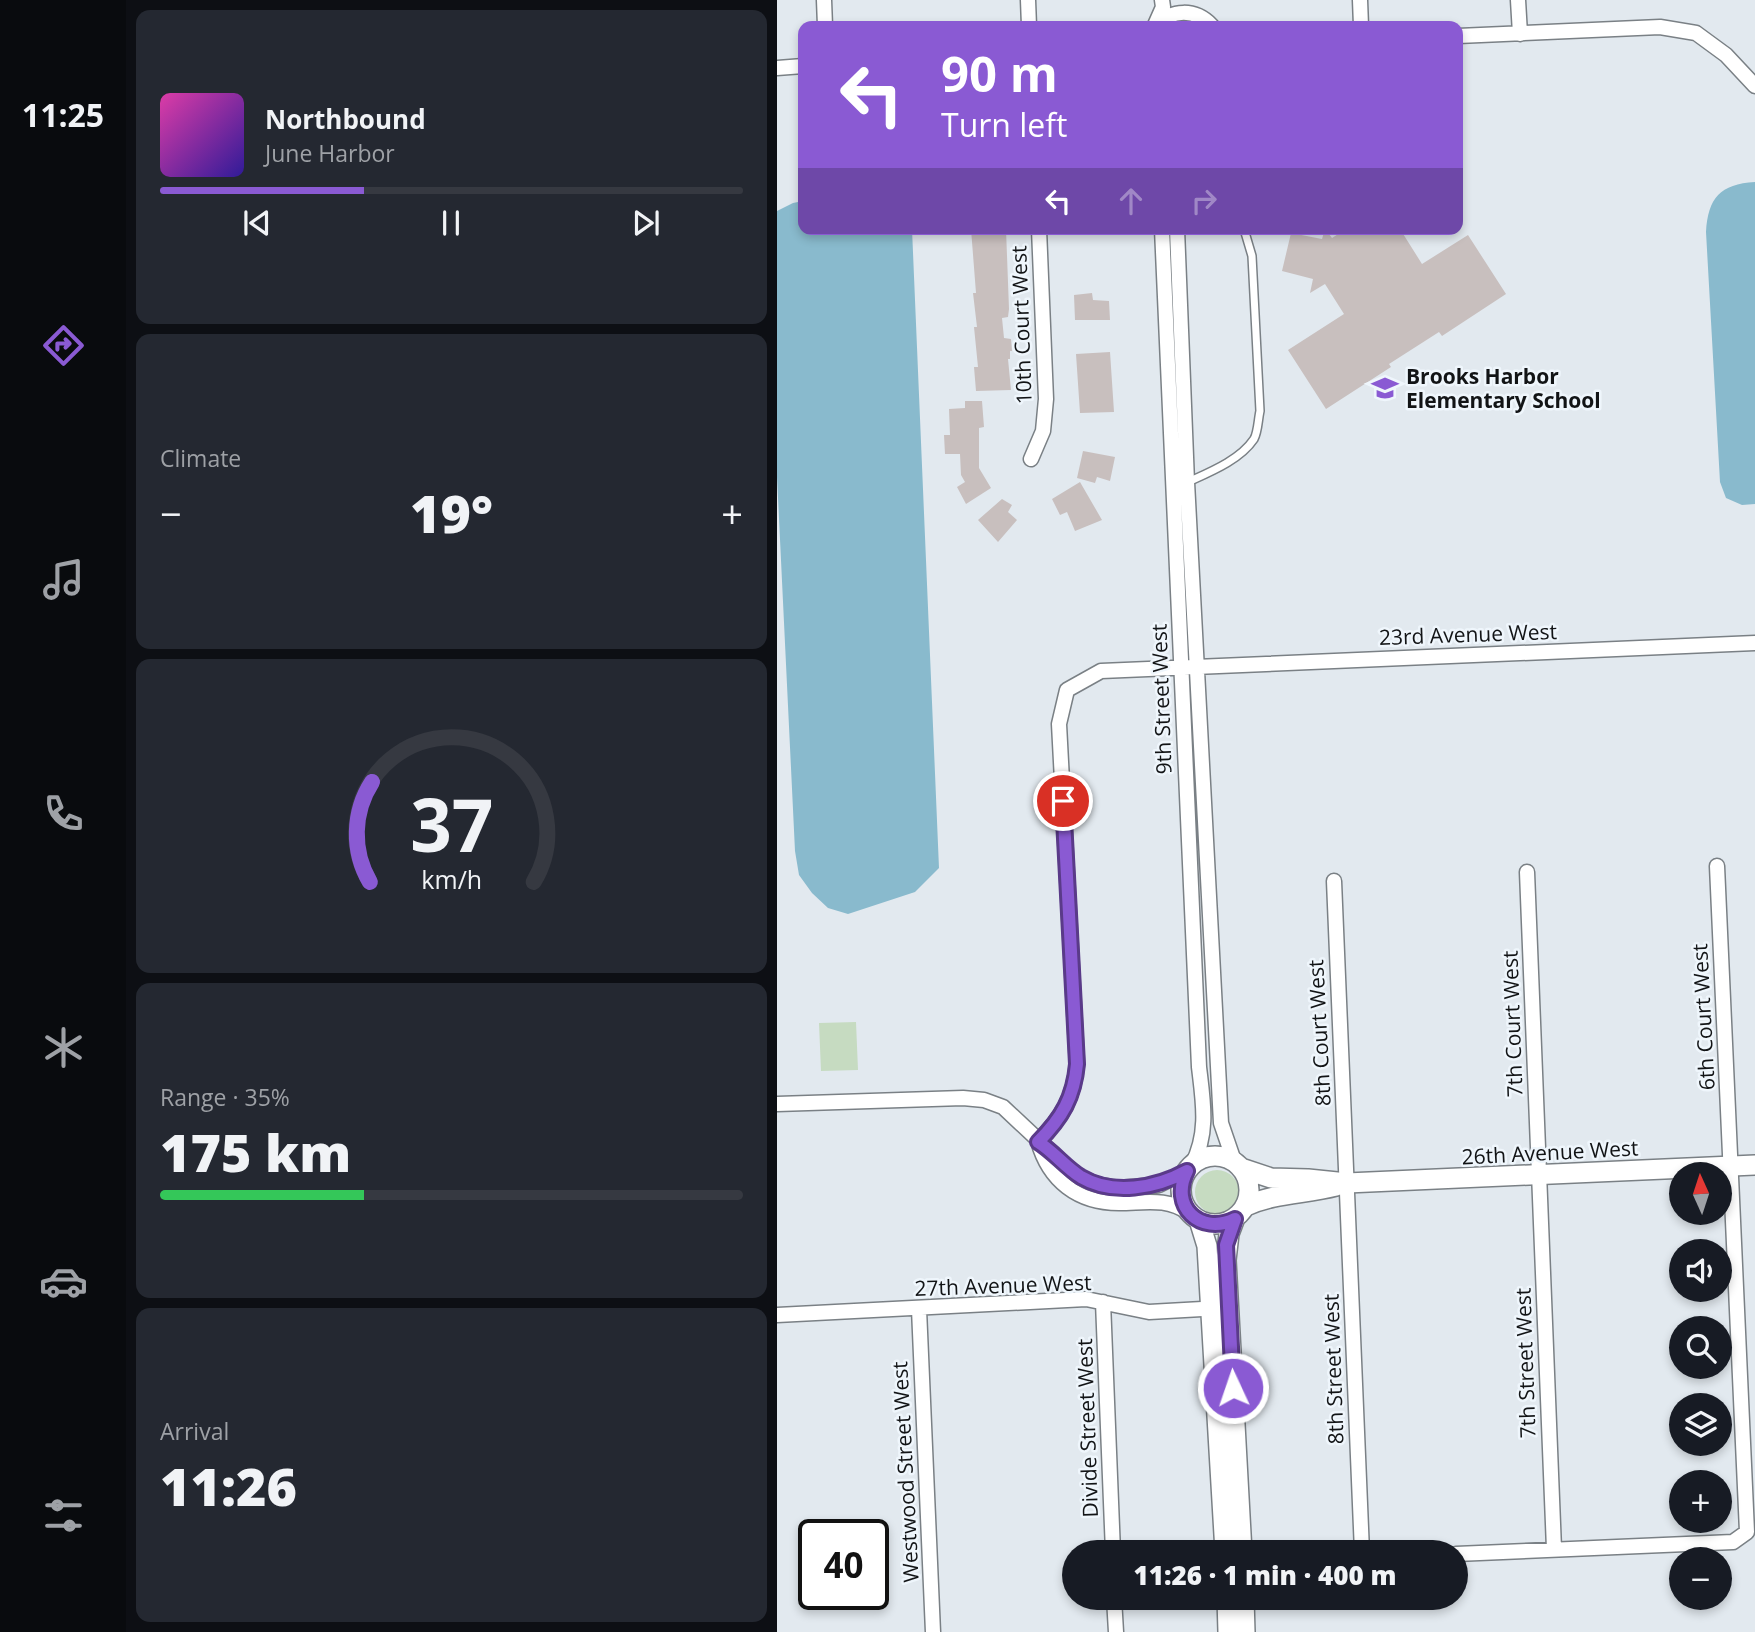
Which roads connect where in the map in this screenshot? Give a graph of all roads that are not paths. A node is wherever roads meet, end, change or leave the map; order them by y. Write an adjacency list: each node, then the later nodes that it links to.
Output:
1 (824, 0): 7 (street)
2 (1028, 0): 8 (street)
3 (1162, 0): 9 (street)
4 (1186, 0): 12 (street)
5 (1360, 0): 13 (street)
6 (1518, 0): 14 (street)
7 (825, 21)
8 (1029, 21)
9 (1157, 21)
10 (1161, 21): 11 (street)
11 (1205, 21)
12 (1209, 21)
13 (1361, 21)
14 (1520, 34): 15 (street); 18 (street)
15 (1463, 36)
16 (798, 66): 17 (street)
17 (777, 68)
18 (1755, 86)
19 (1039, 235): 23 (street, 10th Court West)
20 (1162, 235): 27 (street, 9th Street West)
21 (1177, 235): 24 (street, 9th Street West)
22 (1246, 235): 24 (lane)
23 (1031, 459)
24 (1187, 482): 26 (street, 9th Street West)
25 (1755, 643): 26 (street, 23rd Avenue West)
26 (1199, 666): 27 (street, 23rd Avenue West); 34 (street, 9th Street West)
27 (1182, 667): 32 (street, 23rd Avenue West); 37 (street, 9th Street West)
28 (1717, 866): 33 (street, 6th Court West)
29 (1527, 872): 39 (street, 7th Court West)
30 (1333, 881): 40 (street, 8th Court West)
31 (777, 1104): 32 (street)
32 (1038, 1142): 37 (street); 43 (street)
33 (1731, 1162)
34 (1238, 1164): 37 (street); 40 (street, 26th Avenue West); 42 (street)
35 (1755, 1165): 36 (street, 26th Avenue West)
36 (1733, 1166)
37 (1189, 1168): 43 (street)
38 (1669, 1169): 39 (street, 26th Avenue West)
39 (1539, 1175): 40 (street, 26th Avenue West); 52 (street, 7th Street West)
40 (1347, 1183): 42 (street, 26th Avenue West); 51 (street, 8th Street West)
41 (1733, 1208): 52 (street, 6th Court West)
42 (1240, 1212): 43 (street); 45 (street)
43 (1194, 1216): 45 (street)
44 (1103, 1302): 45 (street, 27th Avenue West); 46 (street, 27th Avenue West); 48 (street, Divide Street West)
45 (1220, 1308): 49 (street); 50 (street)
46 (919, 1309): 47 (street, 27th Avenue West); 57 (street, Westwood Street West)
47 (777, 1315)
48 (1113, 1540)
49 (1225, 1540)
50 (1240, 1540)
51 (1362, 1540)
52 (1554, 1549): 53 (street)
53 (1468, 1553)
54 (1115, 1610): 58 (street)
55 (1227, 1610): 59 (street)
56 (1244, 1610): 60 (street)
57 (933, 1632)
58 (1116, 1632)
59 (1228, 1632)
60 (1245, 1632)

